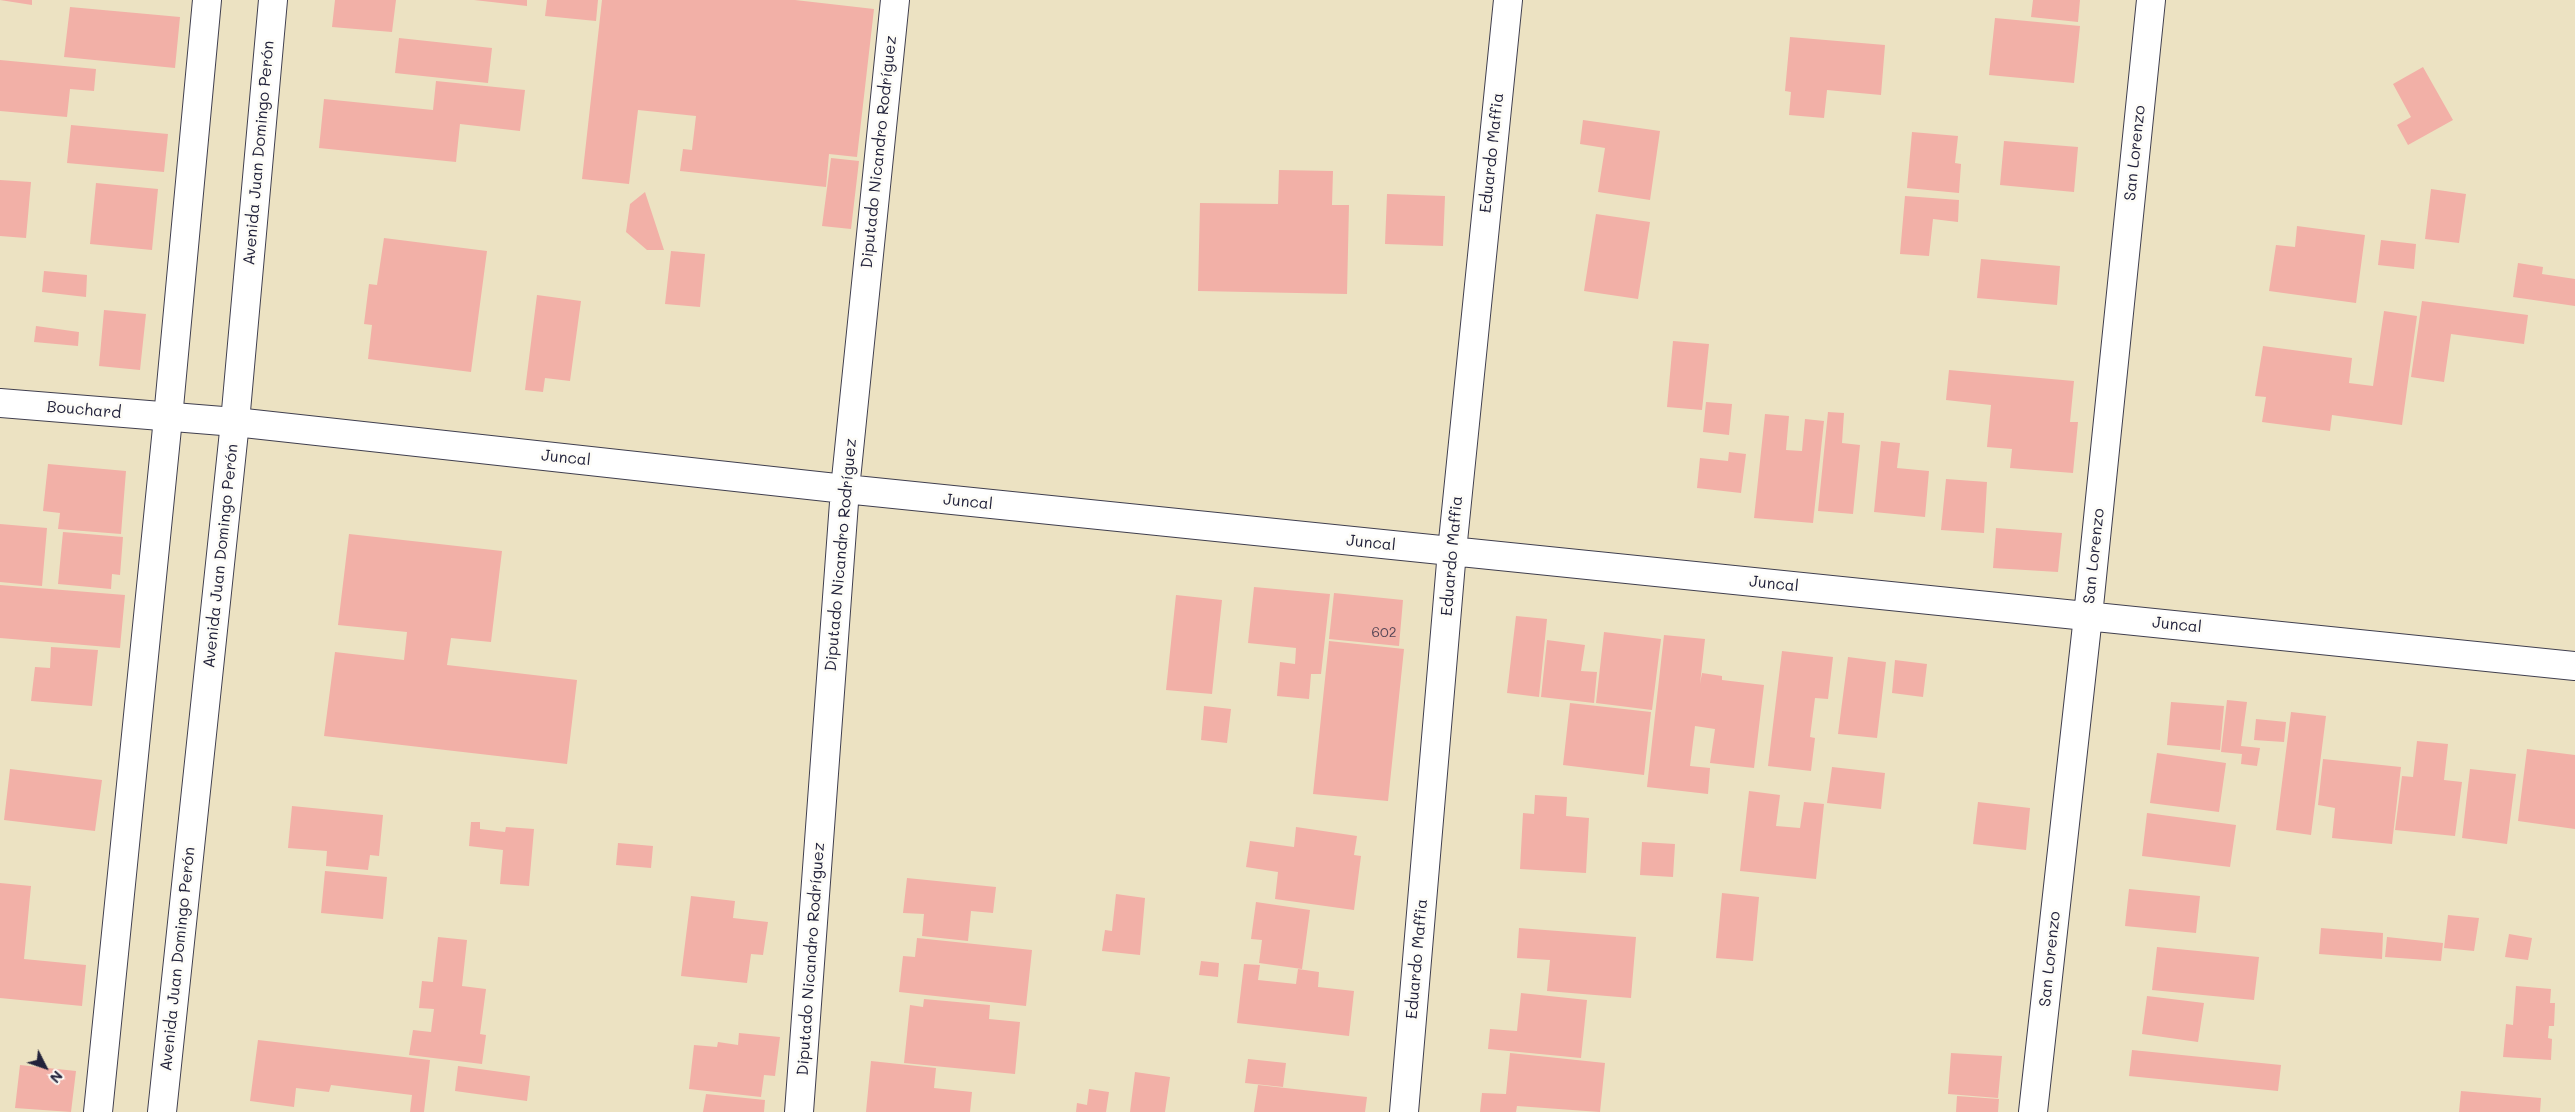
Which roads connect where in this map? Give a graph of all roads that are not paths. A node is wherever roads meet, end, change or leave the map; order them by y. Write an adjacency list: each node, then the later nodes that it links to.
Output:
1 (207, 0): 7 (street)
2 (273, 0): 8 (street, Avenida Juan Domingo Perón)
3 (895, 0): 9 (street, Diputado Nicandro Rodríguez)
4 (1508, 0): 10 (street, Eduardo Maffia)
5 (2151, 0): 11 (street, San Lorenzo)
6 (0, 403): 7 (street, Bouchard)
7 (168, 418): 8 (street, Juncal); 13 (street)
8 (236, 422): 9 (street, Juncal); 14 (street, Avenida Juan Domingo Perón)
9 (845, 489): 10 (street, Juncal); 15 (street, Diputado Nicandro Rodríguez)
10 (1452, 551): 11 (street, Juncal); 16 (street, Eduardo Maffia)
11 (2088, 616): 12 (street, Juncal); 17 (street, San Lorenzo)
12 (2575, 666)
13 (98, 1112)
14 (162, 1112)
15 (799, 1112)
16 (1404, 1112)
17 (2033, 1112)

